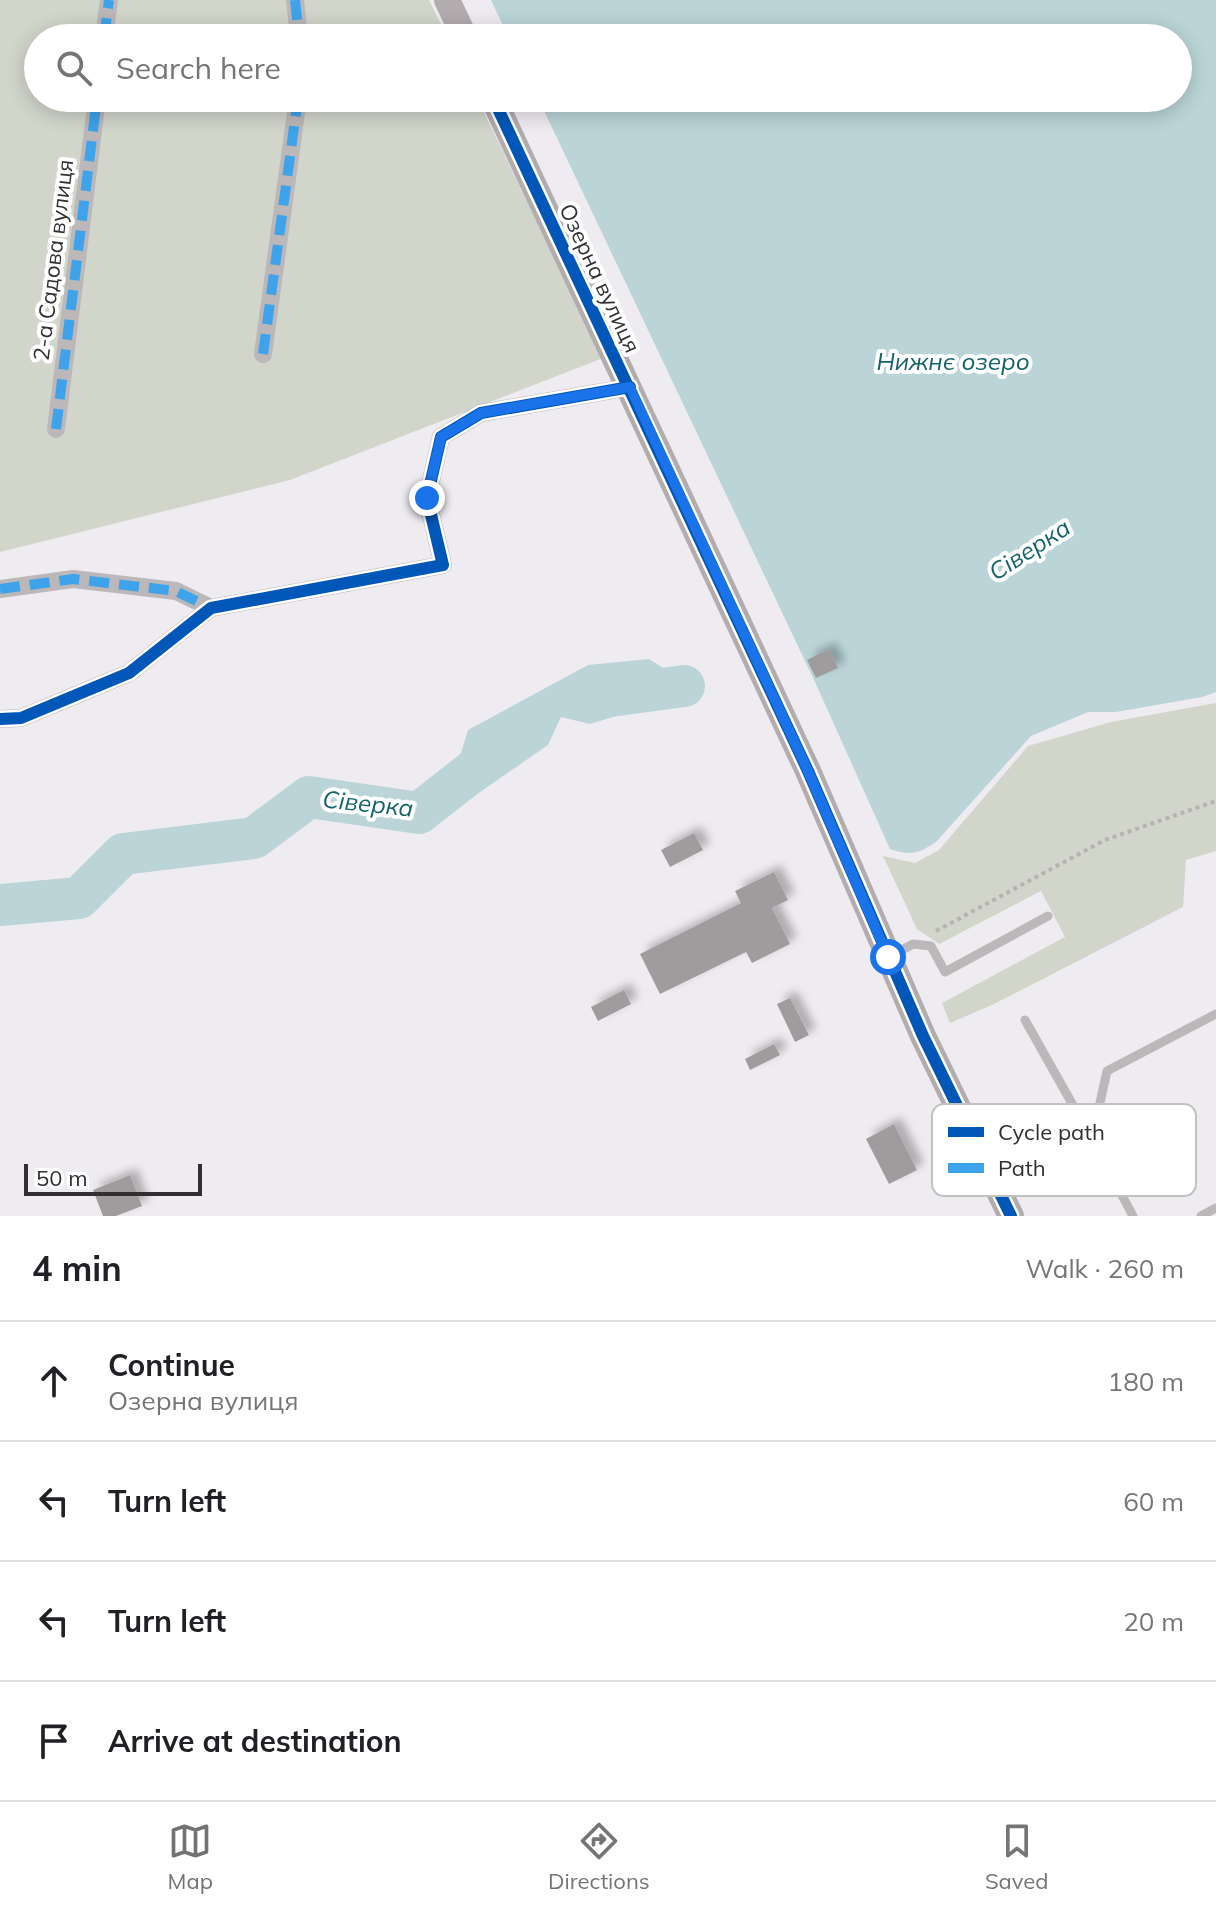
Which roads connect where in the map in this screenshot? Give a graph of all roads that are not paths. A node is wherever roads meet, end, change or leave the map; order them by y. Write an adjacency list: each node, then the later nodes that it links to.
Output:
1 (109, 0): 4 (street)
2 (295, 0): 5 (street)
3 (447, 0): 6 (street)
4 (106, 24)
5 (298, 24)
6 (458, 24)
7 (95, 112): 12 (street, 2-а Садова вулиця)
8 (296, 112): 10 (street)
9 (500, 112): 11 (street, Озерна вулиця)
10 (263, 354)
11 (630, 387): 14 (street); 17 (street, Озерна вулиця)
12 (56, 429)
13 (0, 589): 14 (street)
14 (211, 608): 15 (street)
15 (0, 719)
16 (1048, 916): 17 (lane)
17 (888, 957): 20 (street, Озерна вулиця)
18 (1216, 1015): 22 (lane)
19 (1025, 1020): 21 (lane)
20 (956, 1104)
21 (1072, 1104)
22 (1100, 1104)
23 (1001, 1196): 26 (street, Озерна вулиця)
24 (1122, 1196): 27 (lane)
25 (1216, 1208): 28 (lane)
26 (1011, 1216)
27 (1133, 1216)
28 (1201, 1216)

